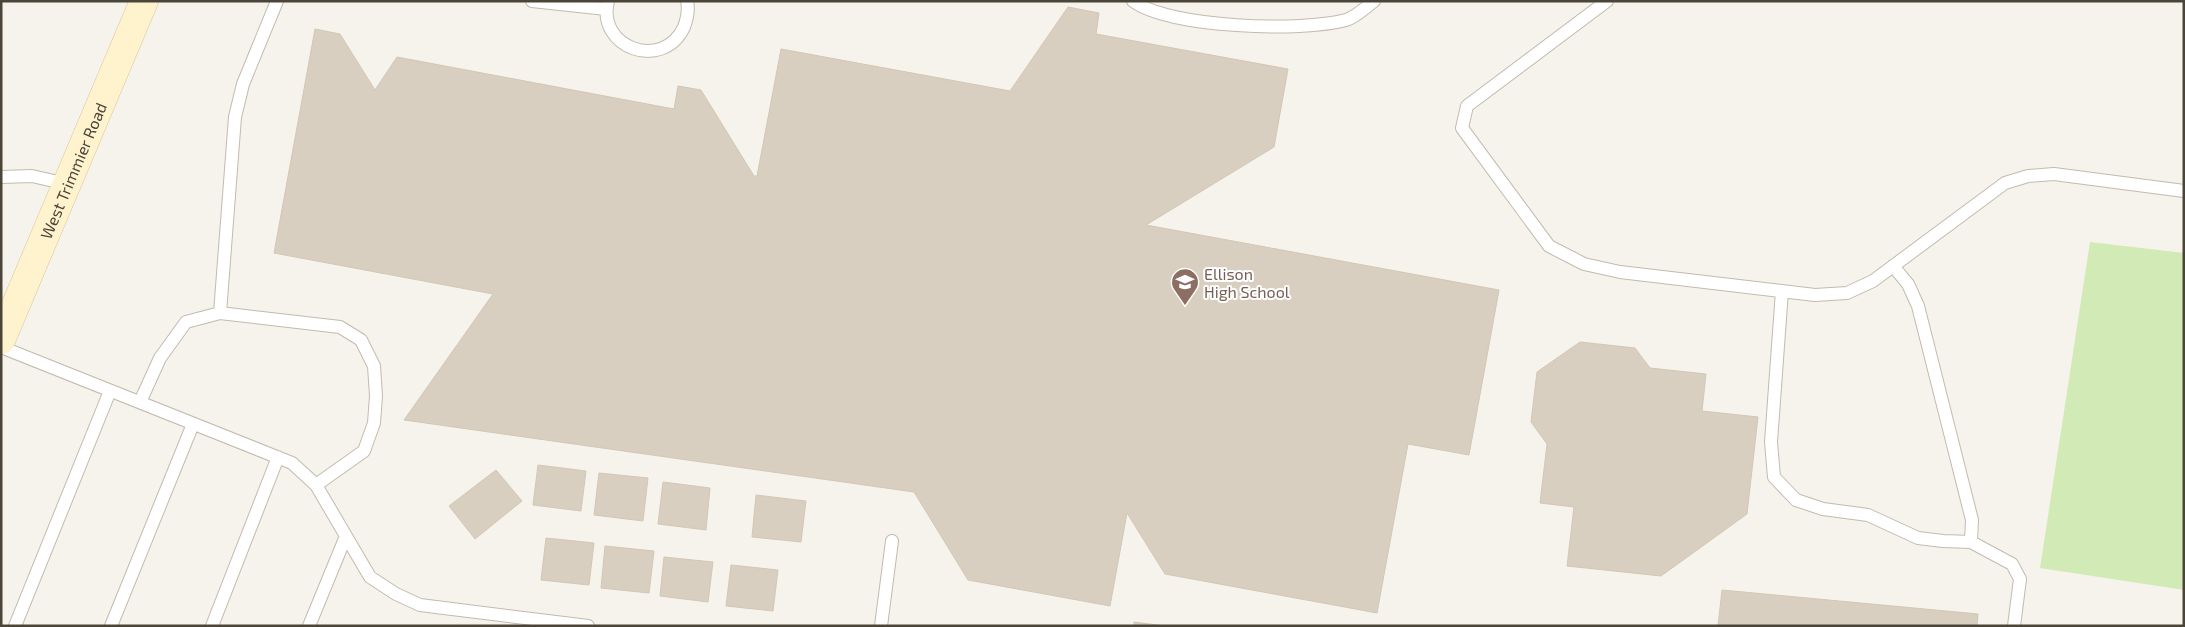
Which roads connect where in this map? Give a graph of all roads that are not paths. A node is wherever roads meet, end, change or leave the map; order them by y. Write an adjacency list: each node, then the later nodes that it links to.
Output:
1 (144, 1): 10 (main road, West Trimmier Road)
2 (277, 1): 14 (lane)
3 (532, 1): 8 (lane)
4 (687, 1): 8 (lane)
5 (1133, 1): 6 (lane)
6 (1374, 1)
7 (1607, 1): 13 (lane)
8 (607, 5)
9 (1, 177): 10 (lane)
10 (67, 184): 15 (main road, West Trimmier Road)
11 (2184, 192): 12 (lane)
12 (1893, 266): 13 (lane); 24 (lane)
13 (1782, 291): 24 (lane)
14 (220, 313): 18 (lane); 21 (lane)
15 (1, 340)
16 (1, 347): 17 (lane)
17 (110, 390): 18 (lane); 25 (lane)
18 (140, 402): 19 (lane)
19 (193, 424): 20 (lane); 26 (lane)
20 (278, 457): 21 (lane); 27 (lane)
21 (316, 485): 22 (lane)
22 (346, 536): 28 (lane); 29 (lane)
23 (892, 541): 30 (lane)
24 (1971, 542): 31 (lane)
25 (15, 626)
26 (112, 626)
27 (212, 626)
28 (309, 626)
29 (588, 626)
30 (882, 626)
31 (2014, 626)

